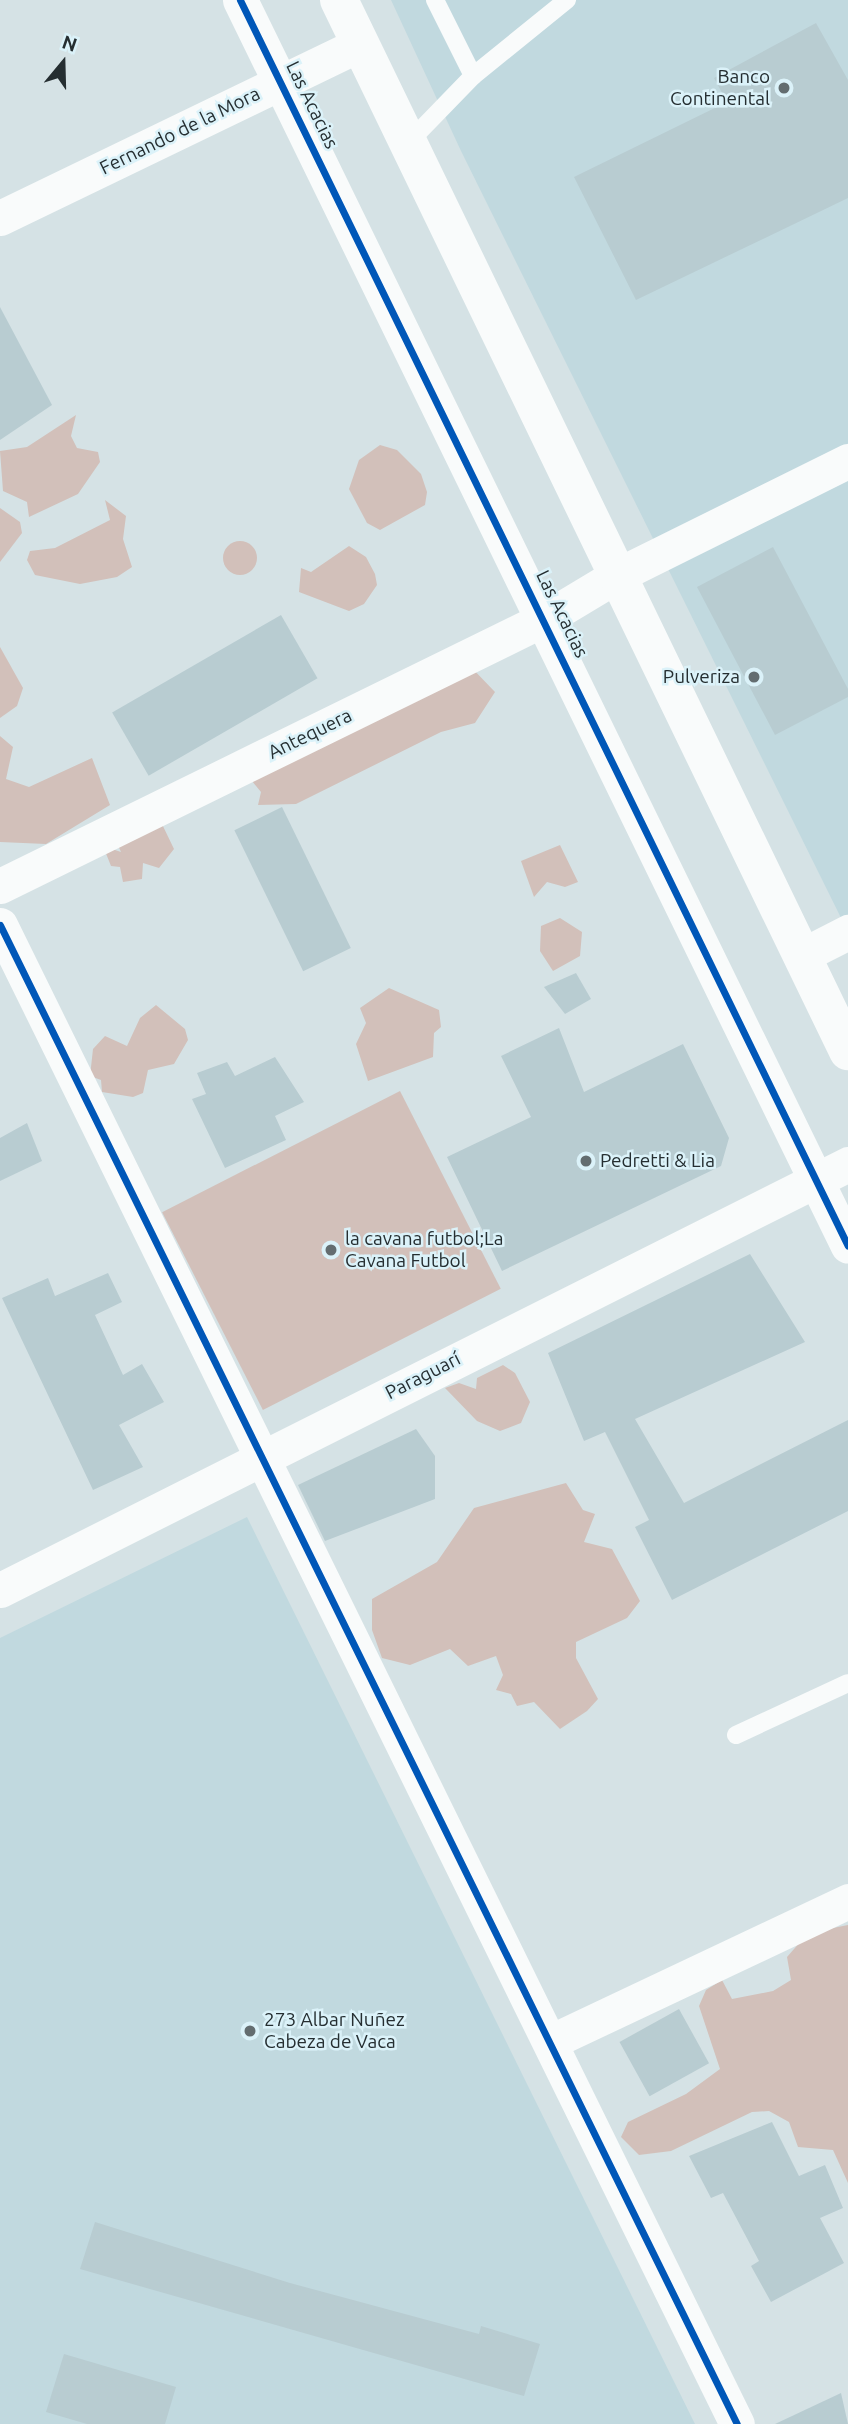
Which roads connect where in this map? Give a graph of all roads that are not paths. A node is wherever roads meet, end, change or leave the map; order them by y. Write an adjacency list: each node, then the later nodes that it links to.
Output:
1 (240, 0): 7 (street, Las Acacias)
2 (339, 0): 5 (highway)
3 (435, 0): 6 (lane)
4 (567, 0): 6 (lane)
5 (360, 44): 7 (street, Fernando de la Mora); 8 (highway)
6 (473, 76): 8 (lane)
7 (283, 81): 9 (street, Fernando de la Mora); 12 (street, Las Acacias)
8 (408, 143): 11 (highway)
9 (0, 218)
10 (848, 461): 11 (street, Antequera)
11 (616, 576): 12 (street, Antequera); 16 (highway)
12 (547, 618): 13 (street, Antequera); 19 (street, Las Acacias)
13 (0, 886)
14 (0, 925): 21 (street)
15 (848, 932): 16 (street)
16 (803, 955): 17 (highway)
17 (848, 1051)
18 (848, 1164): 19 (street, Paraguarí)
19 (817, 1179): 20 (street, Las Acacias); 21 (street, Paraguarí)
20 (848, 1246)
21 (261, 1457): 22 (street, Paraguarí); 26 (street)
22 (0, 1590)
23 (848, 1683): 24 (lane)
24 (736, 1735)
25 (848, 1901): 26 (street)
26 (550, 2042): 27 (street)
27 (737, 2424)

